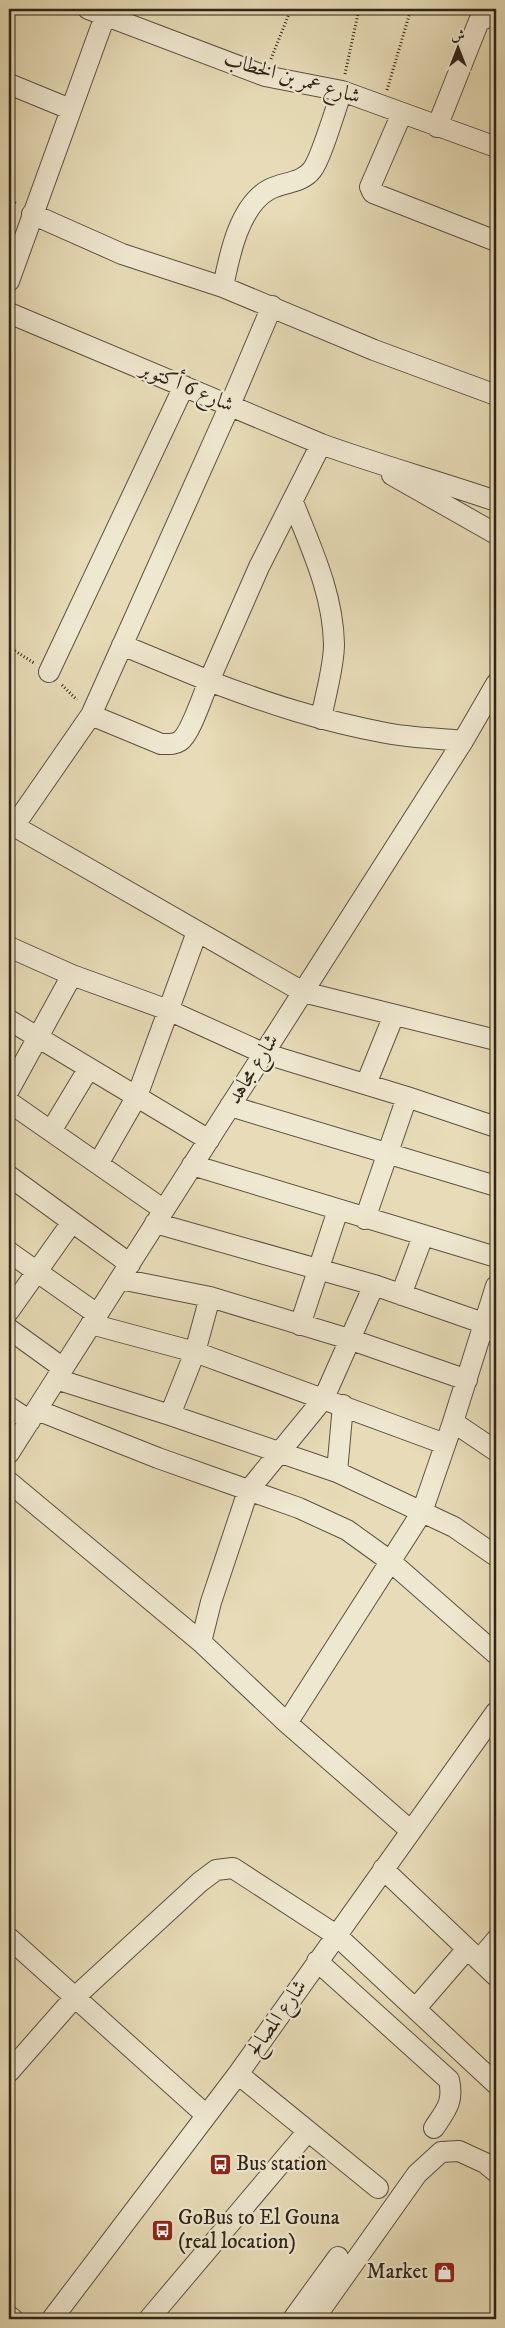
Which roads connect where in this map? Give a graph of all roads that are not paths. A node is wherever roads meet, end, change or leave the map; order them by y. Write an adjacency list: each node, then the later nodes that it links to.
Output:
1 (96, 12): 2 (street, شارع عمر بن الخطاب); 6 (street)
2 (133, 17): 5 (street, شارع عمر بن الخطاب)
3 (496, 17): 8 (street)
4 (9, 84): 6 (street)
5 (342, 90): 7 (street, شارع عمر بن الخطاب); 13 (street)
6 (70, 109): 10 (street)
7 (402, 113): 8 (street, شارع عمر بن الخطاب); 11 (street)
8 (437, 127): 9 (street, شارع عمر بن الخطاب)
9 (496, 147)
10 (32, 214): 12 (street); 13 (street)
11 (496, 242)
12 (9, 281)
13 (223, 287): 14 (street)
14 (272, 306): 17 (street); 18 (street)
15 (9, 312): 16 (street, شارع 6 أكتوبر)
16 (184, 386): 18 (street, شارع 6 أكتوبر); 25 (street)
17 (496, 395)
18 (230, 405): 19 (street, شارع 6 أكتوبر); 24 (street)
19 (321, 444): 20 (street, شارع 6 أكتوبر); 22 (street)
20 (366, 460): 21 (street, شارع 6 أكتوبر); 23 (street, شارع 6 أكتوبر)
21 (496, 500)
22 (292, 502): 26 (street); 29 (street)
23 (496, 534)
24 (122, 645): 26 (street); 28 (street)
25 (49, 672)
26 (209, 680): 28 (street); 29 (street)
27 (496, 684): 30 (street, شارع مجاهد)
28 (91, 714): 31 (street)
29 (321, 719): 30 (street)
30 (463, 741): 35 (street, شارع مجاهد)
31 (11, 829): 32 (street)
32 (197, 932): 35 (street); 36 (street)
33 (9, 947): 34 (street)
34 (72, 975): 36 (street); 39 (street)
35 (302, 992): 37 (street); 41 (street, شارع مجاهد)
36 (168, 1010): 41 (street); 45 (street)
37 (394, 1014): 40 (street); 43 (street)
38 (9, 1020): 39 (street)
39 (38, 1037): 42 (street); 44 (street)
40 (496, 1040)
41 (264, 1053): 43 (street); 48 (street, شارع مجاهد)
42 (89, 1068): 45 (street); 50 (street)
43 (366, 1084): 46 (street)
44 (9, 1090)
45 (137, 1096): 51 (street); 53 (street)
46 (407, 1097): 49 (street); 52 (street)
47 (9, 1102): 50 (street)
48 (230, 1106): 51 (street, شارع مجاهد); 52 (street)
49 (496, 1127)
50 (51, 1131): 53 (street)
51 (209, 1140): 54 (street, شارع مجاهد)
52 (386, 1154): 56 (street); 59 (street)
53 (98, 1164): 58 (street)
54 (192, 1165): 57 (street); 58 (street, شارع مجاهد)
55 (9, 1176): 60 (street)
56 (496, 1186)
57 (338, 1210): 59 (street); 64 (street)
58 (160, 1216): 64 (street); 65 (street, شارع مجاهد)
59 (365, 1219): 61 (street)
60 (72, 1222): 65 (street); 66 (street)
61 (423, 1236): 63 (street); 69 (street)
62 (9, 1252): 66 (street)
63 (496, 1258)
64 (319, 1270): 67 (street); 73 (street)
65 (125, 1271): 70 (street); 72 (street, شارع مجاهد)
66 (37, 1273): 71 (street); 72 (street)
67 (374, 1285): 69 (street); 76 (street)
68 (496, 1286): 74 (street)
69 (401, 1295): 74 (street)
70 (210, 1297): 73 (street); 77 (street)
71 (9, 1311)
72 (94, 1319): 77 (street); 78 (street, شارع مجاهد)
73 (300, 1325): 76 (street)
74 (490, 1328): 79 (street)
75 (9, 1329): 78 (street)
76 (349, 1340): 79 (street); 80 (street)
77 (195, 1352): 80 (street); 83 (street)
78 (60, 1373): 82 (street, شارع مجاهد); 83 (street)
79 (467, 1380): 84 (street)
80 (333, 1402): 85 (street); 88 (street); 89 (street)
81 (9, 1407): 82 (street)
82 (33, 1415): 87 (street, شارع مجاهد); 91 (street)
83 (170, 1415): 88 (street)
84 (454, 1422): 85 (street); 86 (street)
85 (445, 1444): 92 (street)
86 (496, 1451)
87 (9, 1453)
88 (278, 1454): 89 (street); 91 (street)
89 (337, 1472): 92 (street)
90 (9, 1482): 95 (street)
91 (248, 1491): 94 (street); 95 (street)
92 (422, 1512): 93 (street); 94 (street)
93 (495, 1553)
94 (390, 1561): 96 (street); 98 (street)
95 (201, 1642): 98 (street)
96 (496, 1654)
97 (496, 1712): 99 (street, شارع المصالح)
98 (287, 1723): 99 (street)
99 (411, 1831): 100 (street, شارع المصالح)
100 (383, 1869): 101 (street, شارع المصالح); 104 (street)
101 (336, 1935): 105 (street, شارع المصالح); 107 (street); 108 (street)
102 (9, 1938): 107 (street)
103 (496, 1940): 104 (street)
104 (473, 1955): 106 (street); 108 (street)
105 (317, 1961): 110 (street, شارع المصالح); 113 (street)
106 (496, 1976)
107 (75, 1997): 109 (street); 112 (street)
108 (416, 2008): 111 (street)
109 (11, 2063)
110 (238, 2074): 112 (street, شارع المصالح); 114 (street)
111 (496, 2084)
112 (206, 2115): 120 (street, شارع المصالح)
113 (434, 2128)
114 (308, 2131): 116 (street); 121 (street)
115 (496, 2172): 123 (street)
116 (378, 2188)
117 (338, 2257): 122 (street)
118 (9, 2316): 119 (street)
119 (14, 2319)
120 (52, 2319)
121 (149, 2319)
122 (293, 2319)
123 (314, 2319)

